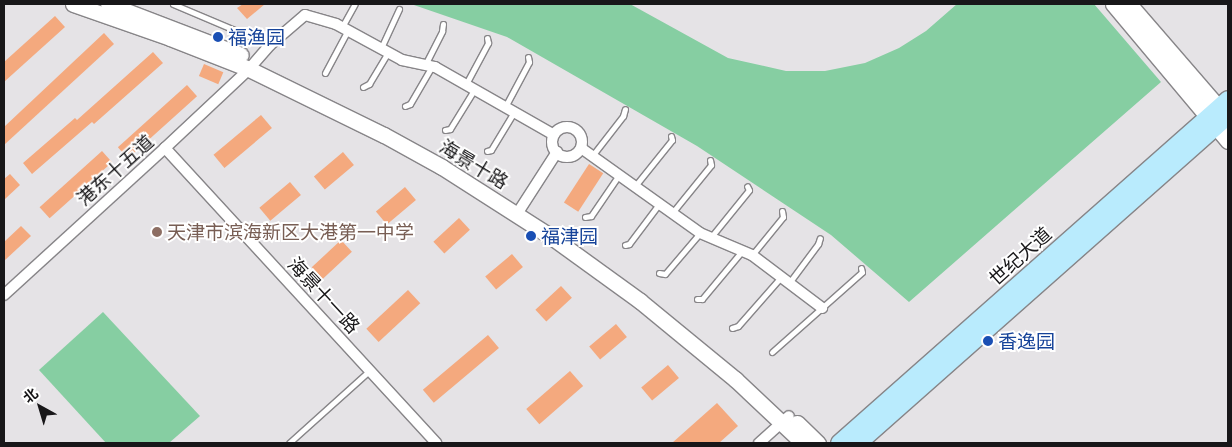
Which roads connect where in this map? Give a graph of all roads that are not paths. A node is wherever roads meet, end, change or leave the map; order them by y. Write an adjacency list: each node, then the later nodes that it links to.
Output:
1 (73, 4): 14 (street, 海景十路)
2 (108, 4): 14 (street, 海景十路)
3 (173, 4): 11 (lane)
4 (354, 4): 9 (lane)
5 (1113, 4): 23 (street)
6 (1129, 4): 23 (street)
7 (399, 9): 12 (lane)
8 (443, 24): 15 (lane)
9 (345, 29): 11 (street, 港东十五道); 12 (street); 16 (lane)
10 (487, 38): 18 (lane)
11 (270, 45): 14 (street, 港东十五道)
12 (384, 50): 15 (street); 17 (lane)
13 (528, 57): 20 (lane)
14 (252, 65): 28 (street, 港东十五道); 38 (street, 海景十路)
15 (428, 65): 18 (street); 19 (lane)
16 (325, 73)
17 (363, 87)
18 (470, 87): 20 (street); 24 (lane)
19 (405, 106)
20 (505, 107): 22 (street)
21 (625, 109): 32 (lane)
22 (514, 112): 25 (street); 30 (lane)
23 (1222, 115): 27 (street); 63 (main road, 世纪大道); 64 (main road, 世纪大道)
24 (445, 130)
25 (554, 135): 29 (street); 31 (street)
26 (671, 136): 35 (lane)
27 (1228, 141)
28 (165, 148): 51 (street, 港东十五道); 56 (street, 海景十一路)
29 (581, 148): 31 (street); 32 (street)
30 (487, 151)
31 (557, 152): 38 (street)
32 (592, 156): 34 (street)
33 (710, 160): 40 (lane)
34 (619, 175): 35 (street); 41 (lane)
35 (635, 186): 37 (street)
36 (747, 186): 43 (lane)
37 (660, 204): 40 (street); 45 (lane)
38 (520, 210): 57 (street, 海景十路)
39 (782, 211): 47 (lane)
40 (672, 213): 42 (street)
41 (585, 217)
42 (700, 233): 43 (street); 49 (lane)
43 (711, 237): 46 (street)
44 (820, 238): 50 (lane)
45 (625, 245)
46 (742, 250): 47 (street); 52 (lane)
47 (752, 254): 50 (street)
48 (861, 268): 53 (lane)
49 (659, 273)
50 (785, 280): 53 (street); 54 (lane)
51 (4, 294)
52 (696, 299)
53 (822, 308): 55 (lane)
54 (732, 328)
55 (772, 352)
56 (370, 370): 58 (lane); 59 (street, 海景十一路)
57 (786, 419): 60 (street); 61 (street, 海景十路); 62 (street, 海景十路)
58 (289, 443)
59 (436, 443)
60 (759, 443)
61 (803, 443)
62 (818, 443)
63 (839, 443)
64 (859, 443)

